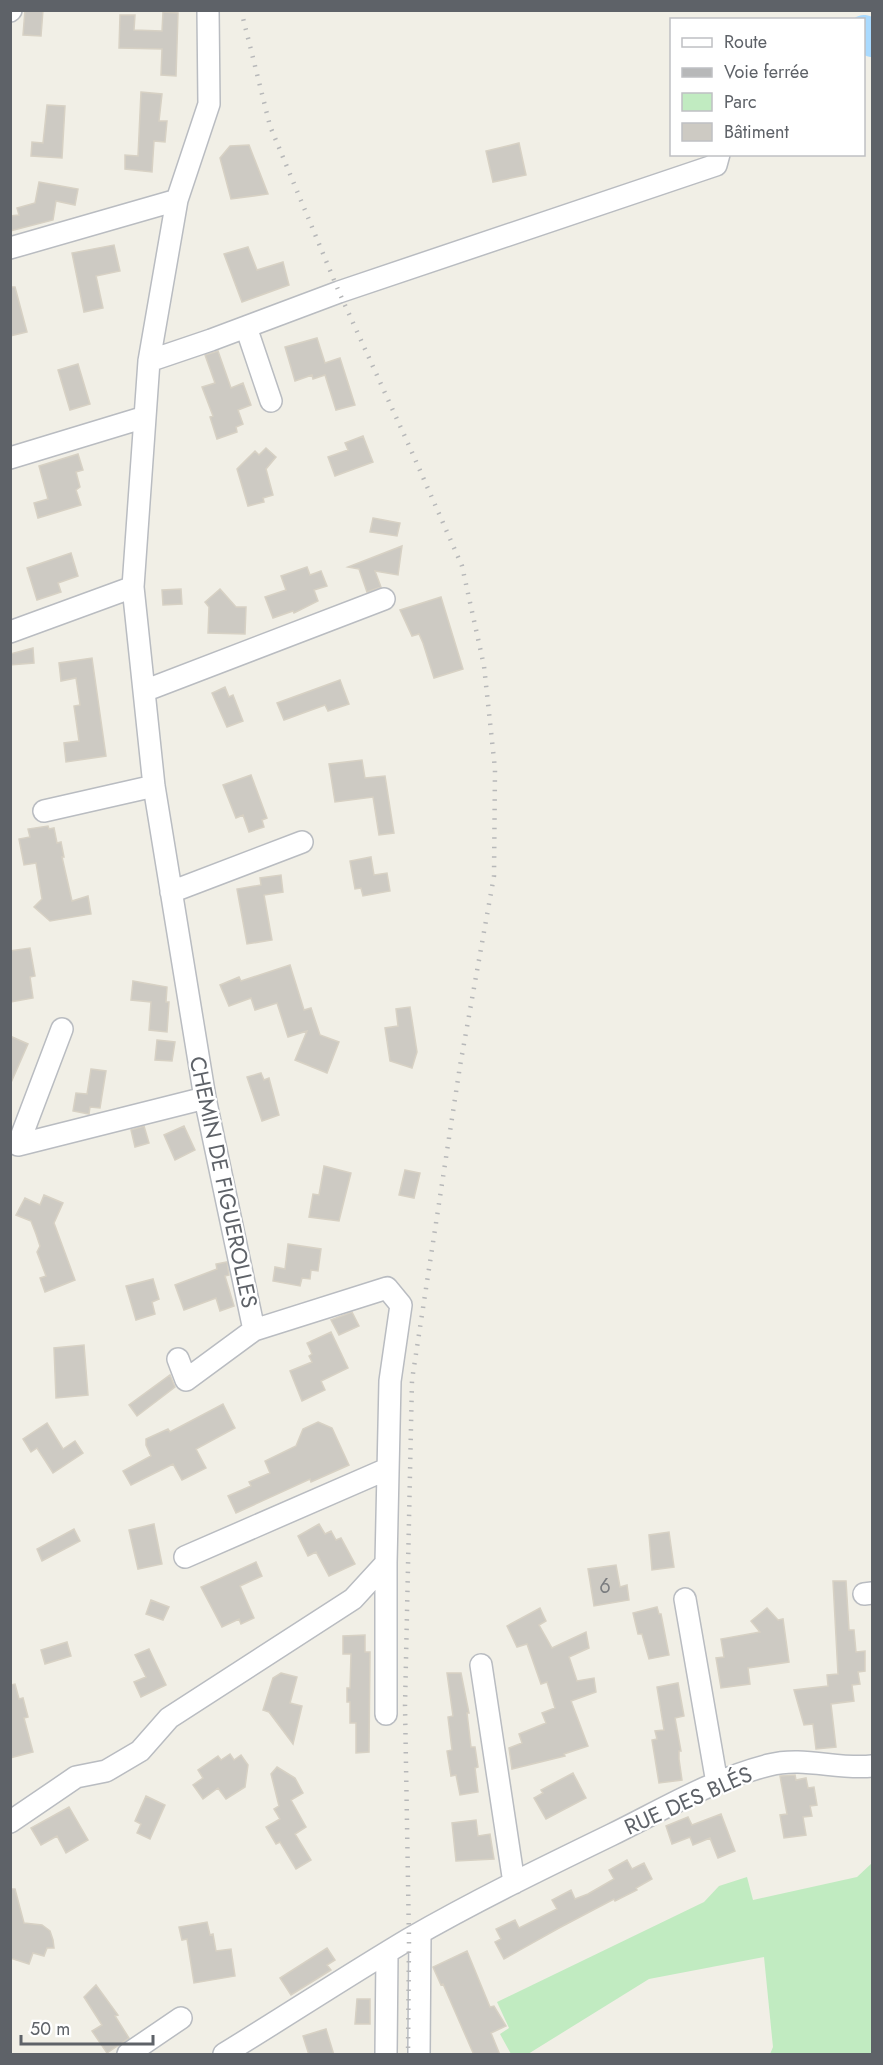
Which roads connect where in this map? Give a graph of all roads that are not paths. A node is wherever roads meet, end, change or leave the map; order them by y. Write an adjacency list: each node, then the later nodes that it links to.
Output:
1 (207, 10): 3 (street, CHEMIN DE FIGUEROLLES)
2 (718, 156): 5 (street)
3 (177, 200): 4 (street); 6 (street, CHEMIN DE FIGUEROLLES)
4 (10, 248)
5 (246, 327): 6 (street); 7 (street)
6 (149, 360): 8 (street, CHEMIN DE FIGUEROLLES)
7 (271, 400)
8 (145, 417): 9 (street); 10 (street, CHEMIN DE FIGUEROLLES)
9 (10, 458)
10 (134, 587): 12 (street); 13 (street, CHEMIN DE FIGUEROLLES)
11 (384, 599): 13 (street)
12 (10, 632)
13 (144, 691): 14 (street, CHEMIN DE FIGUEROLLES)
14 (154, 786): 15 (street); 17 (street, CHEMIN DE FIGUEROLLES)
15 (44, 811)
16 (302, 842): 17 (street)
17 (171, 892): 19 (street, CHEMIN DE FIGUEROLLES)
18 (62, 1029): 19 (street)
19 (205, 1098): 20 (street, CHEMIN DE FIGUEROLLES)
20 (254, 1330): 21 (street); 22 (street, CHEMIN DE FIGUEROLLES)
21 (178, 1359)
22 (387, 1468): 23 (street); 24 (street, CHEMIN DE FIGUEROLLES)
23 (185, 1557)
24 (386, 1563): 27 (street, CHEMIN DE FIGUEROLLES); 30 (street)
25 (685, 1599): 29 (street)
26 (481, 1665): 31 (street)
27 (386, 1714)
28 (873, 1766): 29 (street, RUE DES BLÉS)
29 (717, 1783): 31 (street, RUE DES BLÉS)
30 (10, 1822)
31 (514, 1883): 32 (street, RUE DES BLÉS)
32 (420, 1934): 33 (street, RUE DES BLÉS); 38 (street)
33 (387, 1953): 36 (street, RUE DES BLÉS); 37 (street)
34 (181, 2018): 35 (street)
35 (128, 2055)
36 (224, 2055)
37 (386, 2055)
38 (420, 2055)

